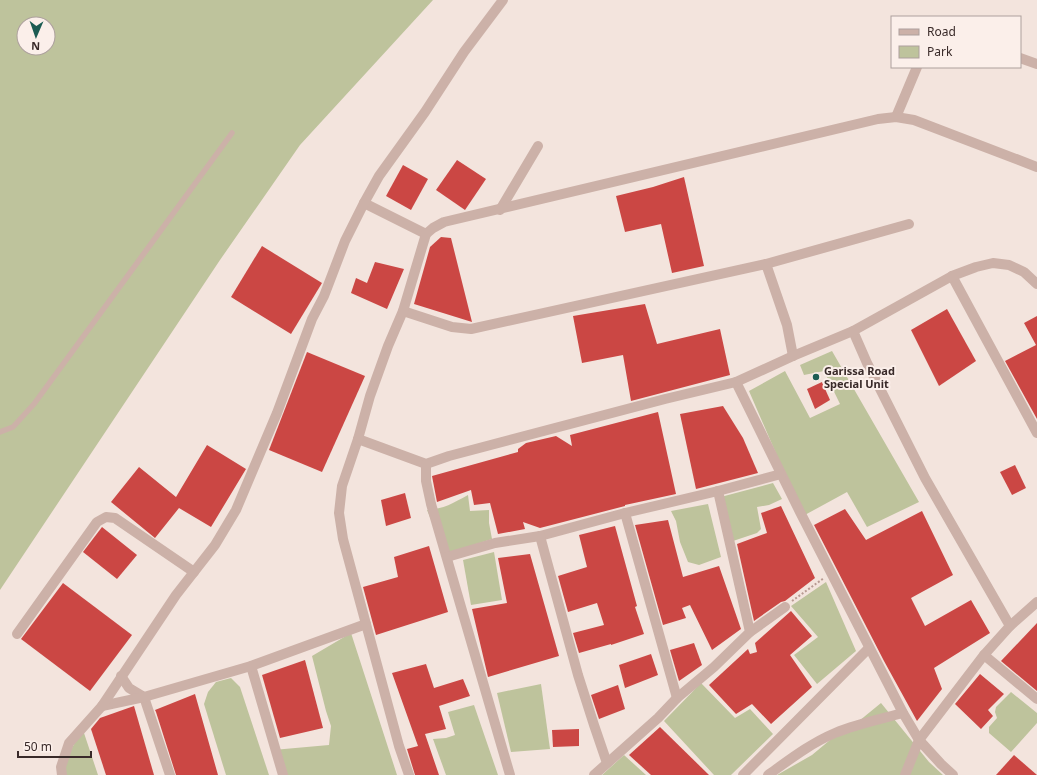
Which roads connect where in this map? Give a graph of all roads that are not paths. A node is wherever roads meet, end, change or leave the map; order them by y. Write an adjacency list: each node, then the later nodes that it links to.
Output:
1 (503, 0): 9 (street)
2 (1021, 58): 3 (street)
3 (1037, 64)
4 (917, 68): 5 (street)
5 (896, 117): 8 (street); 10 (street)
6 (232, 132): 20 (lane)
7 (538, 146): 10 (street)
8 (1037, 167)
9 (364, 203): 12 (street); 29 (street)
10 (500, 210): 12 (street)
11 (909, 224): 13 (street)
12 (426, 234): 16 (street)
13 (766, 264): 16 (street); 18 (street)
14 (952, 276): 15 (street); 17 (street); 21 (street)
15 (1037, 284)
16 (403, 311): 22 (street)
17 (853, 331): 18 (street); 33 (street)
18 (793, 356): 19 (street)
19 (736, 382): 23 (street); 24 (street)
20 (0, 432)
21 (1037, 433)
22 (358, 439): 23 (street); 32 (street)
23 (426, 464): 28 (street)
24 (781, 474): 25 (street); 36 (street)
25 (718, 492): 26 (street); 34 (street)
26 (625, 512): 27 (street); 41 (street)
27 (540, 536): 28 (street); 46 (street)
28 (447, 557): 51 (street)
29 (194, 572): 35 (street); 39 (street)
30 (1037, 602): 33 (street)
31 (785, 607): 34 (street)
32 (366, 624): 38 (street); 50 (street)
33 (1010, 626): 37 (street)
34 (750, 632): 41 (street)
35 (16, 634)
36 (869, 648): 44 (street); 53 (street)
37 (984, 655): 42 (street); 45 (street)
38 (251, 666): 40 (street); 49 (street)
39 (121, 676): 40 (street); 43 (street)
40 (144, 697): 43 (street); 48 (street)
41 (677, 698): 46 (street)
42 (1037, 699)
43 (102, 706): 47 (street)
44 (903, 713): 45 (street); 54 (street)
45 (919, 740): 55 (street); 56 (street)
46 (607, 763): 52 (street)
47 (62, 775)
48 (170, 775)
49 (283, 775)
50 (409, 775)
51 (510, 775)
52 (594, 775)
53 (743, 775)
54 (768, 775)
55 (905, 775)
56 (953, 775)

